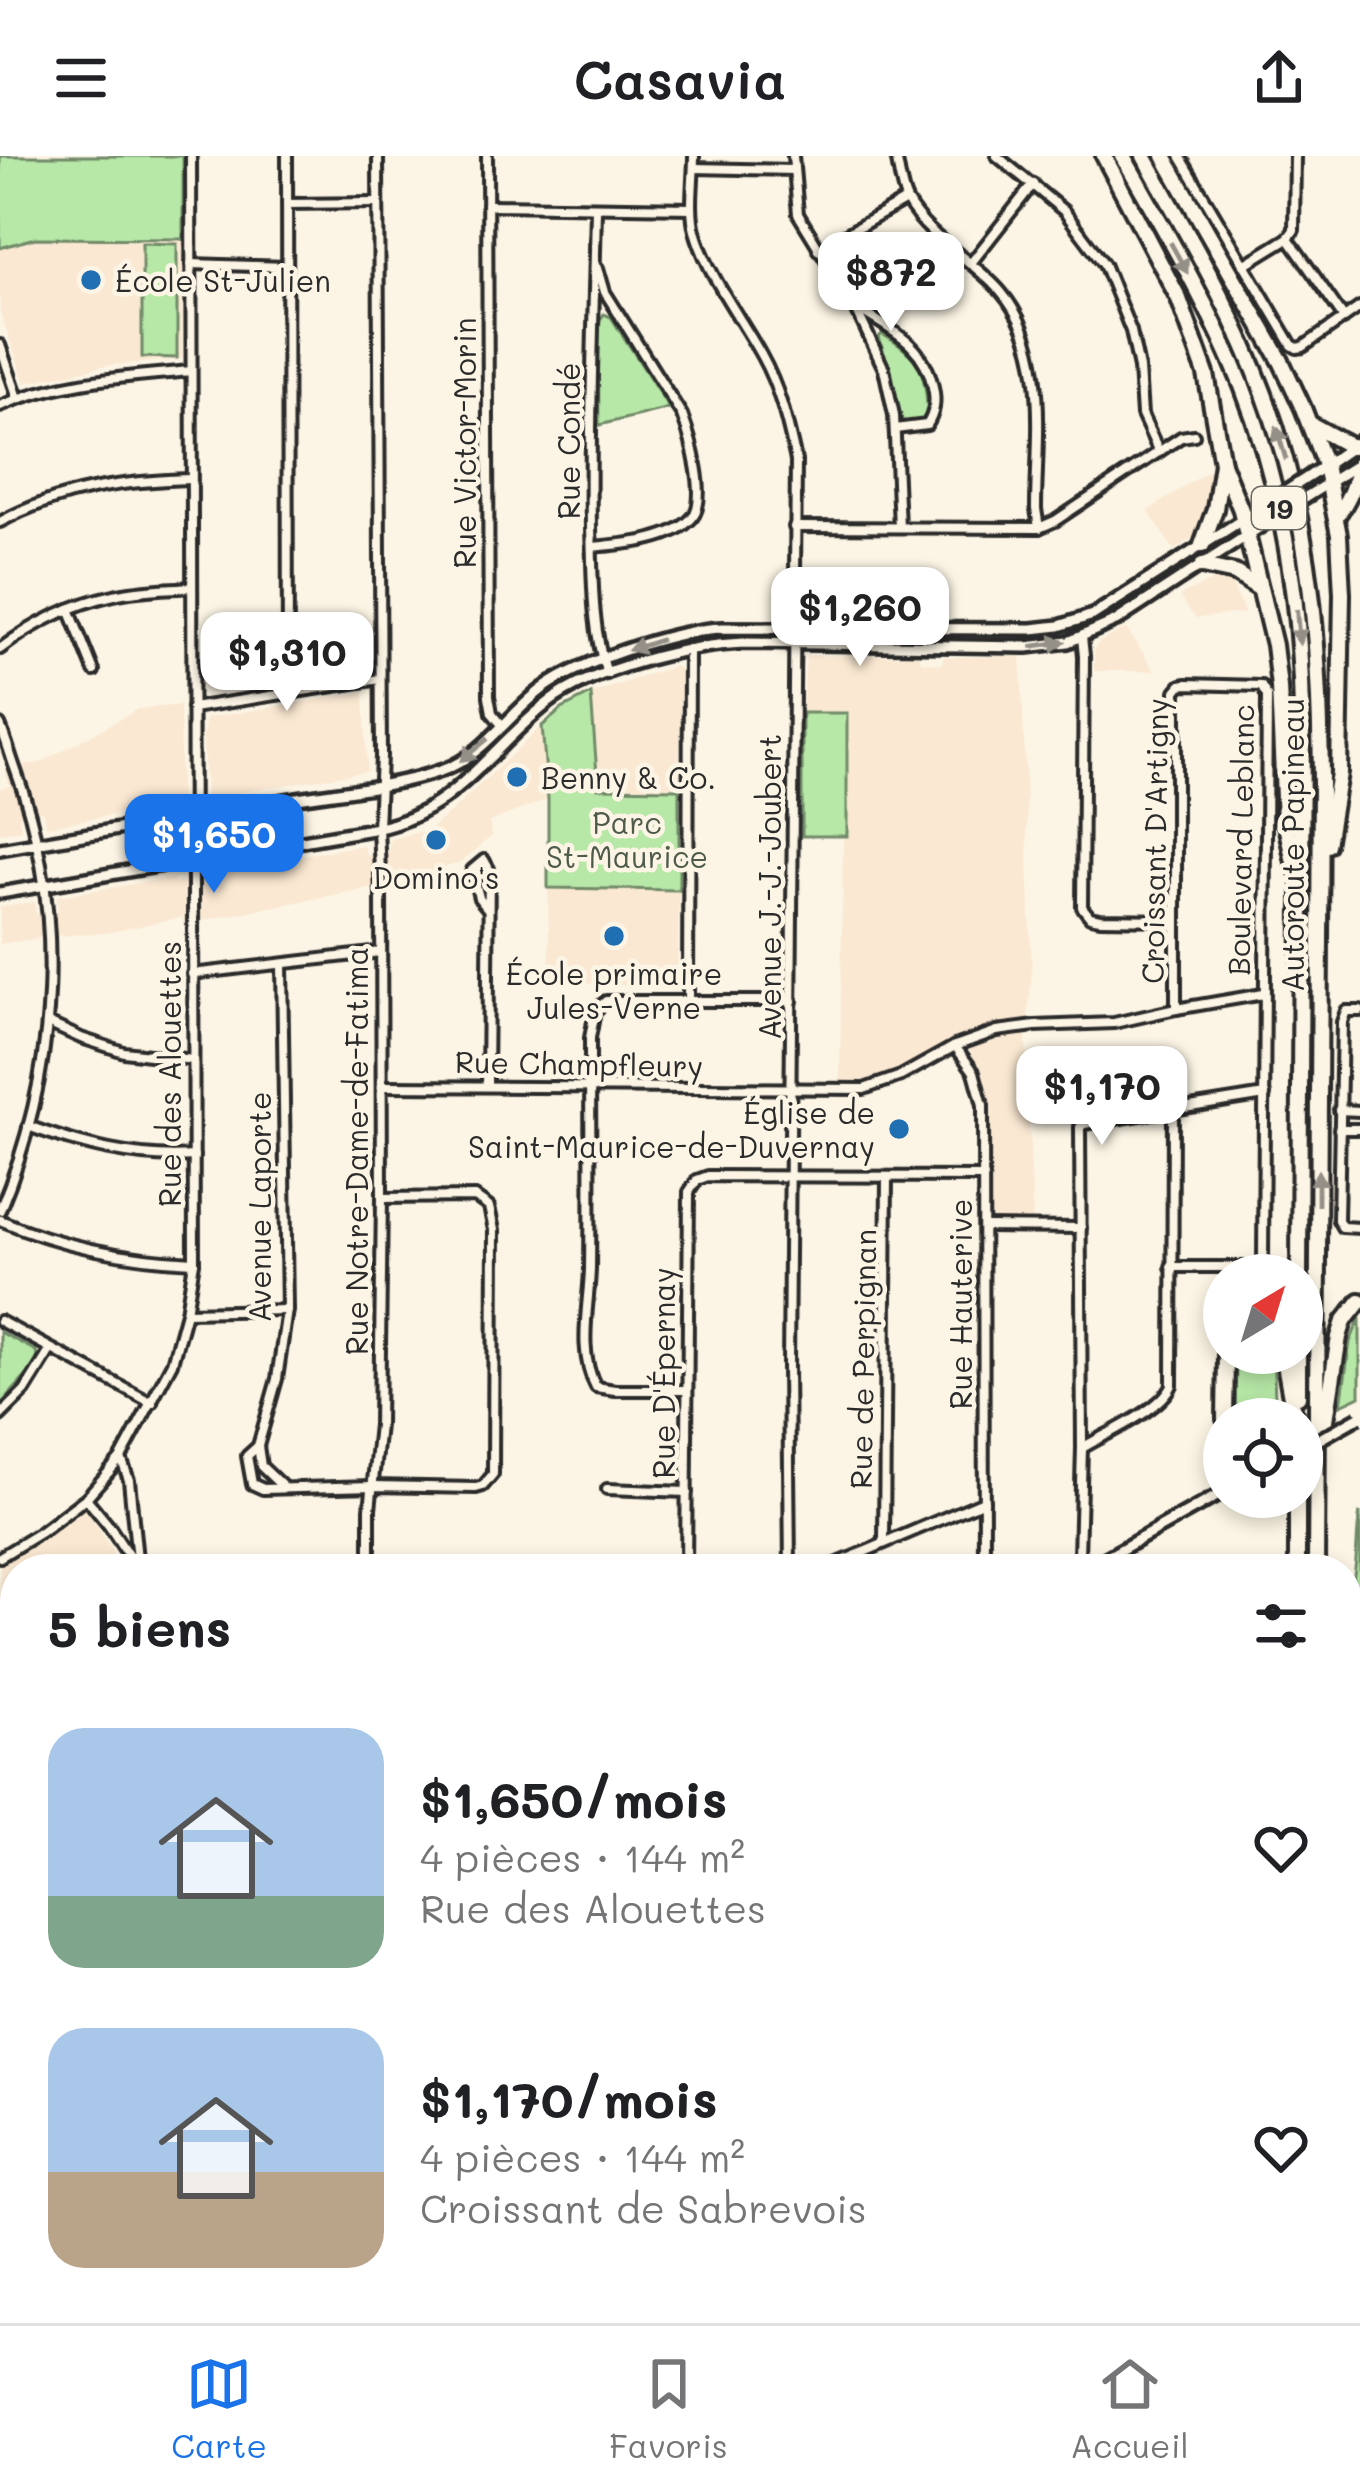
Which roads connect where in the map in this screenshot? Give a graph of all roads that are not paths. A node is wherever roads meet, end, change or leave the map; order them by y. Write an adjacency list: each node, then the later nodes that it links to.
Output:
1 (191, 156): 28 (street, Rue des Alouettes)
2 (287, 156): 20 (street)
3 (378, 156): 19 (street, Rue Notre-Dame-de-Fatima)
4 (487, 156): 21 (street, Rue Victor-Morin)
5 (694, 156): 15 (street, Avenue J.-J.-Joubert)
6 (793, 156): 16 (street)
7 (896, 156): 18 (street)
8 (997, 156): 17 (street)
9 (1104, 156): 43 (highway)
10 (1123, 156): 84 (highway, Autoroute Papineau / 19, one-way to 84)
11 (1144, 156): 82 (highway, Autoroute Papineau / 19, one-way to 11)
12 (1164, 156): 38 (highway)
13 (1180, 156): 29 (street)
14 (1295, 156): 24 (street)
15 (694, 168): 16 (street); 23 (street, Avenue J.-J.-Joubert)
16 (793, 170): 25 (street)
17 (1033, 184): 27 (street); 42 (street)
18 (906, 200): 25 (street); 27 (street)
19 (378, 203): 20 (street); 69 (street, Rue Notre-Dame-de-Fatima)
20 (287, 204): 30 (street)
21 (487, 205): 22 (street); 74 (street, Rue Victor-Morin)
22 (596, 206): 23 (street); 26 (street, Rue Condé)
23 (692, 208): 51 (street, Avenue J.-J.-Joubert)
24 (1288, 238): 29 (street); 33 (street)
25 (818, 250): 31 (street)
26 (595, 257): 56 (street, Rue Condé); 56 (street)
27 (970, 263): 53 (street)
28 (191, 264): 30 (street); 35 (street, Rue des Alouettes)
29 (1244, 265): 33 (street)
30 (287, 267): 71 (street)
31 (855, 307): 39 (street); 39 (street)
32 (1360, 307): 33 (street)
33 (1344, 318)
34 (0, 345): 36 (street)
35 (191, 371): 36 (street); 46 (street, Rue des Alouettes)
36 (18, 398): 37 (street)
37 (0, 406)
38 (1310, 424): 41 (highway); 45 (highway)
39 (895, 429): 52 (street)
40 (1194, 435): 42 (street)
41 (1356, 444): 45 (street)
42 (1159, 452): 53 (street)
43 (1222, 463): 49 (highway); 55 (highway)
44 (1359, 463): 47 (street); 48 (highway)
45 (1325, 465): 47 (highway); 49 (street, bridge)
46 (191, 479): 50 (street); 58 (street, Rue des Alouettes)
47 (1322, 486): 48 (highway); 54 (street, bridge)
48 (1336, 517): 82 (highway)
49 (1243, 519): 54 (highway); 55 (street)
50 (0, 522)
51 (794, 526): 52 (street); 61 (street, Avenue J.-J.-Joubert)
52 (899, 527): 53 (street)
53 (1039, 528)
54 (1246, 536): 57 (street); 59 (highway)
55 (1202, 545): 61 (street)
56 (592, 547): 66 (street, Rue Condé)
57 (1202, 566): 59 (highway); 62 (street)
58 (192, 586): 60 (street); 72 (street, Rue des Alouettes)
59 (1260, 589): 84 (highway)
60 (69, 609): 65 (street); 67 (street)
61 (794, 628): 63 (street, Avenue J.-J.-Joubert); 66 (street, one-way to 66)
62 (1082, 638): 63 (street, one-way to 62); 86 (street)
63 (794, 645): 64 (street); 92 (street, Avenue J.-J.-Joubert)
64 (689, 649): 68 (street); 91 (street)
65 (0, 650)
66 (602, 659): 68 (street, Rue Condé); 74 (street)
67 (94, 671)
68 (607, 674): 77 (street)
69 (380, 679): 71 (street); 75 (street, Rue Notre-Dame-de-Fatima)
70 (1263, 687): 86 (street, Croissant D'Artigny); 90 (street, Boulevard Leblanc)
71 (288, 691): 72 (street)
72 (192, 708): 76 (street, Rue des Alouettes)
73 (0, 725): 78 (street)
74 (502, 725): 75 (street, one-way to 75)
75 (380, 784): 76 (street); 77 (street, Rue Notre-Dame-de-Fatima)
76 (193, 816): 78 (street); 80 (street, Rue des Alouettes)
77 (377, 828): 80 (street); 87 (street, Rue Notre-Dame-de-Fatima)
78 (37, 843): 79 (street); 81 (street)
79 (0, 849)
80 (193, 860): 81 (street); 89 (street, Rue des Alouettes)
81 (44, 885): 83 (street); 95 (street)
82 (1319, 892): 128 (highway, Autoroute Papineau / 19, one-way to 82)
83 (0, 893)
84 (1301, 893): 119 (highway, Autoroute Papineau / 19)
85 (488, 909): 85 (street); 98 (street)
86 (1174, 920): 93 (street, Croissant D'Artigny)
87 (381, 952): 88 (street); 99 (street, Rue Notre-Dame-de-Fatima)
88 (282, 964): 89 (street); 123 (street, Avenue Laporte)
89 (192, 974): 97 (street, Rue des Alouettes)
90 (1263, 994): 93 (street, Rue Champfleury); 102 (street, Boulevard Leblanc)
91 (688, 1001): 92 (street); 100 (street)
92 (792, 1001): 101 (street, Avenue J.-J.-Joubert)
93 (1176, 1009): 96 (street, Rue Champfleury)
94 (1358, 1011): 104 (street)
95 (47, 1023): 97 (street); 106 (street)
96 (955, 1046): 101 (street, Rue Champfleury); 112 (street, Rue Hauterive)
97 (193, 1060): 109 (street, Rue des Alouettes)
98 (487, 1085): 99 (street, Rue Champfleury); 100 (street, Rue Champfleury)
99 (383, 1086): 113 (street, Rue Notre-Dame-de-Fatima)
100 (590, 1087): 101 (street, Rue Champfleury); 127 (street)
101 (792, 1090): 110 (street, Avenue J.-J.-Joubert)
102 (1264, 1095): 103 (street); 121 (street, Boulevard Leblanc)
103 (1173, 1109): 117 (street); 121 (street)
104 (1340, 1110): 105 (street); 108 (street)
105 (1360, 1111)
106 (28, 1126): 109 (street); 114 (street)
107 (1360, 1129): 108 (street)
108 (1339, 1130): 118 (street)
109 (194, 1156): 120 (street, Rue des Alouettes)
110 (790, 1177): 111 (street); 127 (street, Rue D'Épernay); 152 (street, Avenue J.-J.-Joubert)
111 (887, 1178): 112 (street); 146 (street, Rue de Perpignan)
112 (985, 1178): 116 (street, Rue Hauterive)
113 (382, 1198): 137 (street, Rue Notre-Dame-de-Fatima); 137 (street)
114 (0, 1210)
115 (0, 1220): 120 (street)
116 (985, 1227): 117 (street); 142 (street, Rue Hauterive)
117 (1081, 1228): 135 (street)
118 (1360, 1228)
119 (1299, 1254)
120 (194, 1262): 124 (street, Rue des Alouettes)
121 (1171, 1267): 135 (street)
122 (1360, 1301): 132 (highway)
123 (287, 1310): 124 (street); 134 (street, Avenue Laporte)
124 (187, 1312): 129 (street, Rue des Alouettes)
125 (0, 1321): 126 (street)
126 (52, 1349): 129 (street); 130 (street)
127 (687, 1390): 140 (street, Rue D'Épernay)
128 (1317, 1398)
129 (152, 1403): 136 (street, Rue des Alouettes)
130 (0, 1416)
131 (1359, 1416): 133 (street, bridge)
132 (1323, 1436)
133 (1323, 1437)
134 (258, 1447): 138 (street); 138 (street, Avenue Laporte)
135 (1082, 1448): 155 (street)
136 (121, 1458): 141 (street, Rue des Alouettes); 149 (street)
137 (374, 1486): 138 (street); 150 (street, Rue Notre-Dame-de-Fatima)
138 (284, 1488)
139 (607, 1489): 140 (street)
140 (686, 1492): 151 (street, Rue D'Épernay)
141 (86, 1498): 147 (street, Rue des Alouettes); 148 (street)
142 (984, 1502): 146 (street); 154 (street, Rue Hauterive)
143 (1203, 1504): 156 (street)
144 (1297, 1518): 157 (highway)
145 (1317, 1518): 158 (highway, Autoroute Papineau / 19)
146 (884, 1542): 153 (street)
147 (5, 1554)
148 (128, 1554)
149 (136, 1554)
150 (370, 1554)
151 (686, 1554)
152 (790, 1554)
153 (857, 1554)
154 (984, 1554)
155 (1079, 1554)
156 (1111, 1554)
157 (1297, 1554)
158 (1316, 1554)

